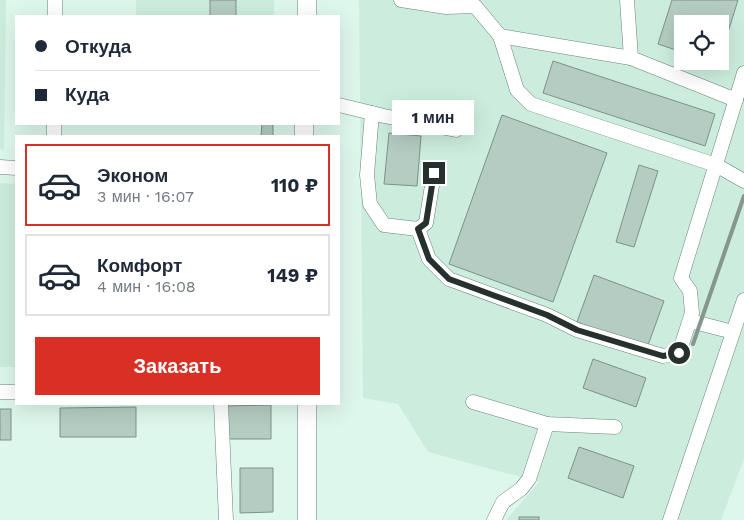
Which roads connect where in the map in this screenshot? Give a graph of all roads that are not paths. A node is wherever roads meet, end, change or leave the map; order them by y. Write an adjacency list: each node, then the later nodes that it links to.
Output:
1 (55, 0): 6 (street)
2 (307, 0): 7 (main road)
3 (401, 0): 5 (street)
4 (627, 0): 9 (street)
5 (476, 3): 8 (street)
6 (55, 15)
7 (307, 15)
8 (500, 36): 9 (street); 15 (street)
9 (630, 58): 11 (street)
10 (744, 73): 11 (street)
11 (736, 100): 15 (street)
12 (340, 105): 13 (street)
13 (372, 113): 14 (street); 20 (street)
14 (456, 130)
15 (716, 165): 19 (street); 22 (street)
16 (0, 167): 17 (street)
17 (15, 168)
18 (434, 173): 20 (street)
19 (744, 181)
20 (418, 229): 22 (street)
21 (744, 300): 23 (street)
22 (690, 321): 23 (street)
23 (733, 332): 34 (street)
24 (0, 392): 25 (street)
25 (15, 392)
26 (473, 402): 29 (street)
27 (221, 405): 31 (street)
28 (307, 405): 32 (main road)
29 (547, 424): 30 (street); 33 (street)
30 (615, 427)
31 (226, 520)
32 (307, 520)
33 (494, 520)
34 (670, 520)

